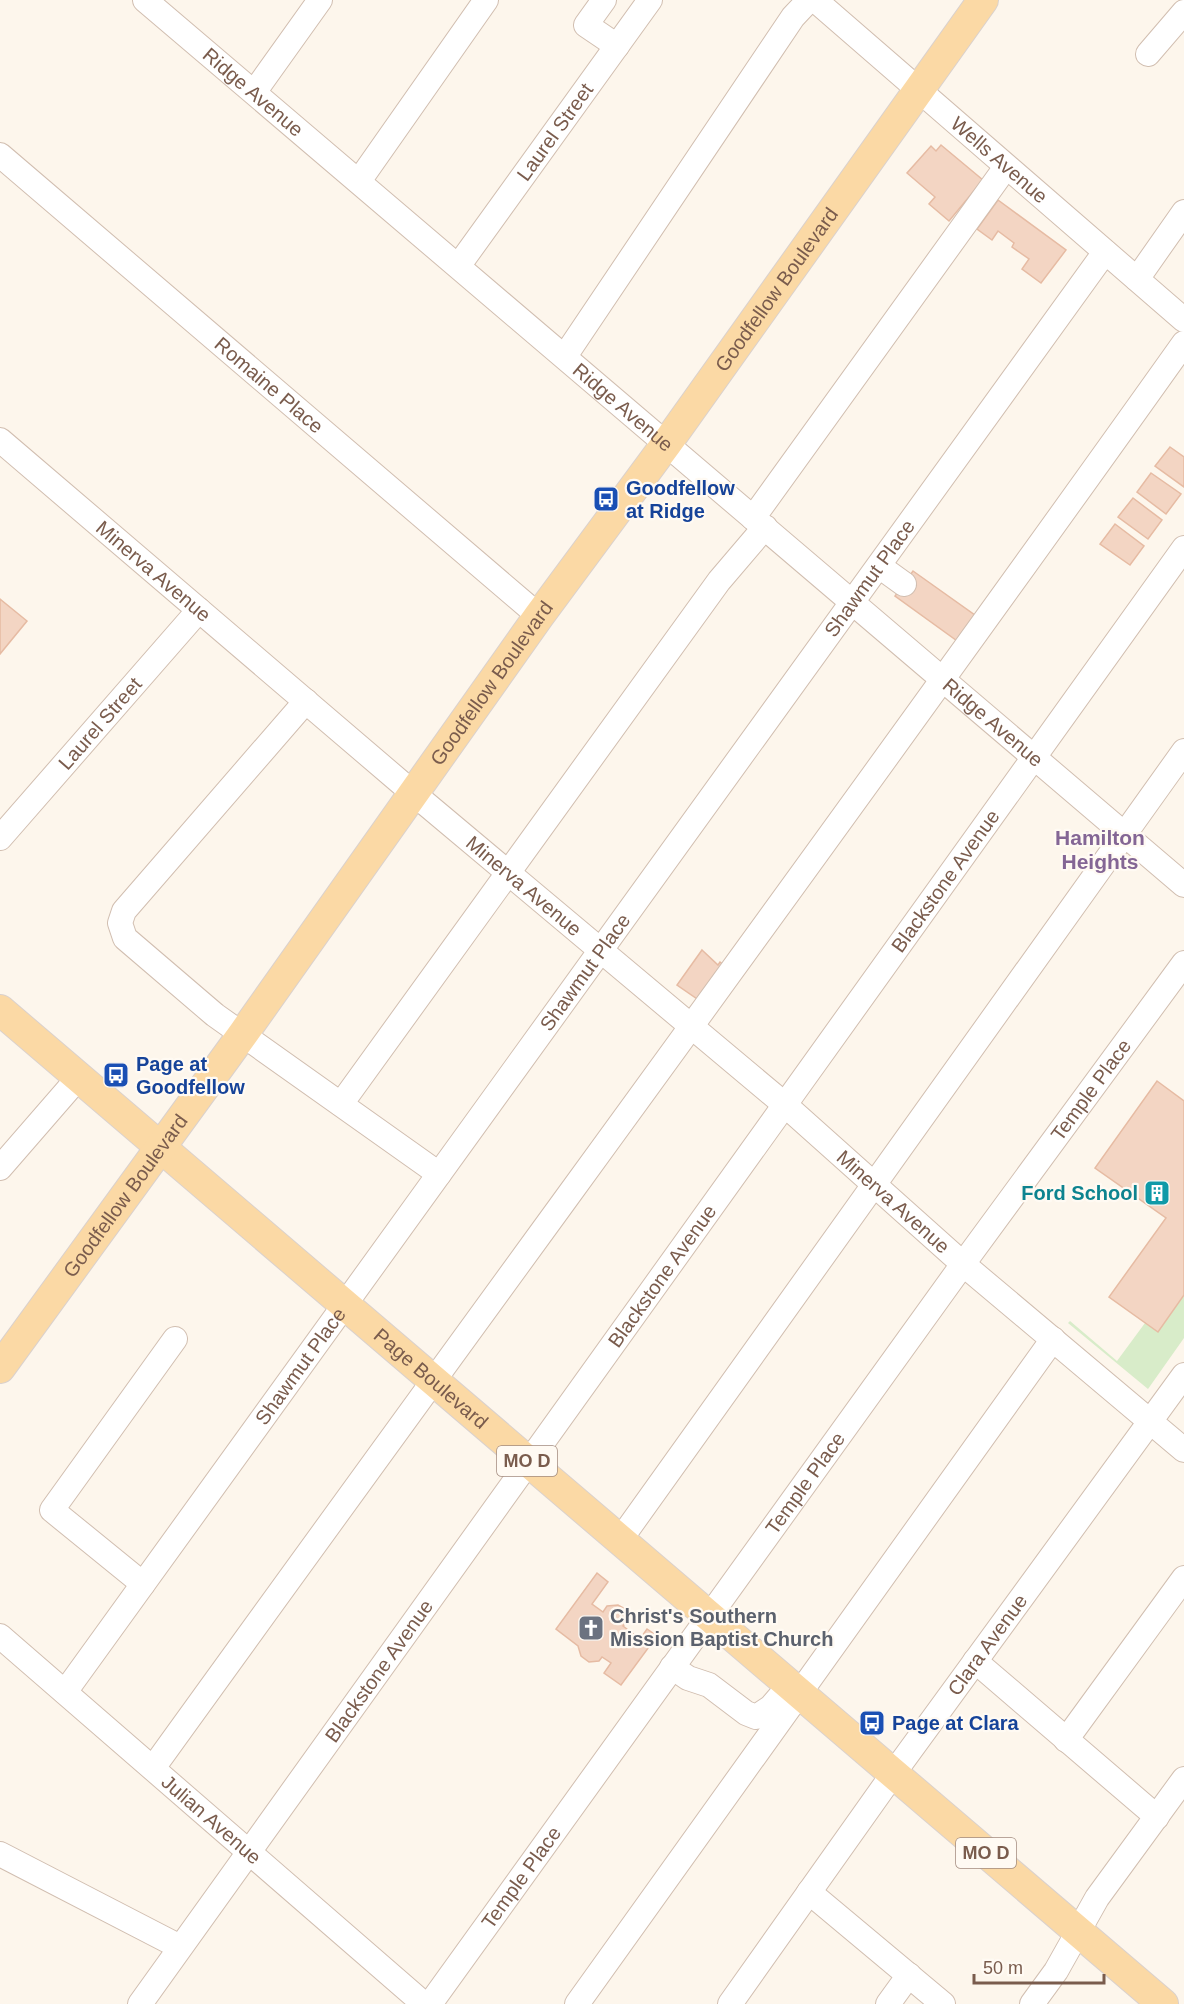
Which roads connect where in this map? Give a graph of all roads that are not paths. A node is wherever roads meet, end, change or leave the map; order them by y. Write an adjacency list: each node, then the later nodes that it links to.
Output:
1 (320, 0): 12 (street)
2 (486, 0): 16 (street)
3 (604, 0): 10 (street)
4 (650, 0): 10 (street, Laurel Street)
5 (809, 0): 23 (street)
6 (815, 0): 13 (street, Wells Avenue)
7 (983, 0): 13 (main road, Goodfellow Boulevard)
8 (149, 1): 12 (street, Ridge Avenue)
9 (1184, 12): 11 (street)
10 (617, 46): 19 (street, Laurel Street)
11 (1148, 54)
12 (255, 91): 16 (street, Ridge Avenue)
13 (918, 91): 15 (street, Wells Avenue); 25 (main road, Goodfellow Boulevard)
14 (0, 155): 32 (street, Romaine Place)
15 (1006, 167): 18 (street, Wells Avenue); 26 (street)
16 (359, 181): 19 (street, Ridge Avenue)
17 (1184, 212): 20 (street)
18 (1105, 252): 20 (street, Wells Avenue); 28 (street, Shawmut Place)
19 (459, 265): 23 (street, Ridge Avenue)
20 (1137, 279): 21 (street, Wells Avenue)
21 (1184, 320)
22 (1184, 343): 33 (street)
23 (565, 356): 25 (street, Ridge Avenue)
24 (0, 440): 31 (street, Minerva Avenue)
25 (667, 444): 26 (street, Ridge Avenue); 32 (main road, Goodfellow Boulevard)
26 (759, 522): 30 (street, Ridge Avenue); 40 (street)
27 (1184, 548): 36 (street, Blackstone Avenue)
28 (879, 566): 29 (street); 30 (street, Shawmut Place)
29 (903, 584)
30 (853, 602): 33 (street, Ridge Avenue); 42 (street, Shawmut Place)
31 (199, 610): 34 (street, Minerva Avenue); 39 (street, Laurel Street)
32 (539, 616): 37 (main road, Goodfellow Boulevard)
33 (944, 680): 36 (street, Ridge Avenue); 45 (street)
34 (306, 702): 37 (street, Minerva Avenue); 46 (street)
35 (1184, 751): 38 (street)
36 (1034, 758): 38 (street, Ridge Avenue); 49 (street, Blackstone Avenue)
37 (413, 793): 40 (street, Minerva Avenue); 46 (main road, Goodfellow Boulevard)
38 (1124, 834): 41 (street, Ridge Avenue); 53 (street)
39 (0, 838)
40 (510, 873): 42 (street, Minerva Avenue); 48 (street)
41 (1184, 885)
42 (602, 950): 45 (street, Minerva Avenue); 52 (street, Shawmut Place)
43 (1184, 963): 54 (street, Temple Place)
44 (0, 1010): 47 (main road, Page Boulevard / MO D)
45 (692, 1026): 49 (street, Minerva Avenue); 60 (street)
46 (243, 1034): 48 (street); 50 (main road, Goodfellow Boulevard)
47 (79, 1077): 50 (main road, Page Boulevard / MO D); 51 (street)
48 (340, 1104): 52 (street)
49 (783, 1104): 53 (street, Minerva Avenue); 63 (street, Blackstone Avenue)
50 (160, 1147): 55 (main road, Page Boulevard / MO D); 58 (main road, Goodfellow Boulevard)
51 (0, 1168)
52 (440, 1174): 55 (street, Shawmut Place)
53 (874, 1184): 54 (street, Minerva Avenue); 64 (street)
54 (963, 1264): 57 (street, Minerva Avenue); 67 (street, Temple Place)
55 (344, 1305): 60 (main road, Page Boulevard / MO D); 66 (street, Shawmut Place)
56 (175, 1339): 66 (street)
57 (1053, 1339): 61 (street, Minerva Avenue); 71 (street)
58 (3, 1356)
59 (1184, 1375): 61 (street, Clara Avenue)
60 (432, 1380): 63 (main road, Page Boulevard / MO D); 74 (street)
61 (1151, 1421): 62 (street, Minerva Avenue); 69 (street, Clara Avenue)
62 (1184, 1449)
63 (527, 1461): 64 (main road, Page Boulevard / MO D); 78 (street, Blackstone Avenue)
64 (620, 1540): 67 (main road, Page Boulevard / MO D)
65 (1184, 1578): 73 (street)
66 (143, 1584): 72 (street, Shawmut Place)
67 (709, 1616): 70 (street, Temple Place); 71 (main road, Page Boulevard / MO D)
68 (0, 1636): 72 (street, Julian Avenue)
69 (975, 1661): 73 (street); 75 (street, Clara Avenue)
70 (672, 1667): 71 (street); 86 (street, Temple Place)
71 (794, 1689): 75 (main road, Page Boulevard / MO D); 87 (street)
72 (65, 1692): 74 (street, Julian Avenue)
73 (1066, 1740): 77 (street)
74 (153, 1768): 78 (street, Julian Avenue)
75 (893, 1774): 80 (street, Clara Avenue); 81 (main road, Page Boulevard / MO D)
76 (1184, 1779): 77 (street)
77 (1157, 1817): 81 (street)
78 (249, 1852): 82 (street, Blackstone Avenue); 85 (street, Julian Avenue)
79 (0, 1854): 82 (street)
80 (809, 1892): 83 (street); 88 (street, Clara Avenue)
81 (1078, 1932): 91 (street); 92 (main road, Page Boulevard / MO D)
82 (180, 1947): 84 (street, Blackstone Avenue)
83 (909, 1975): 89 (street); 90 (street)
84 (140, 2004)
85 (424, 2004)
86 (430, 2004)
87 (577, 2004)
88 (730, 2004)
89 (888, 2004)
90 (943, 2004)
91 (1032, 2004)
92 (1163, 2004)

